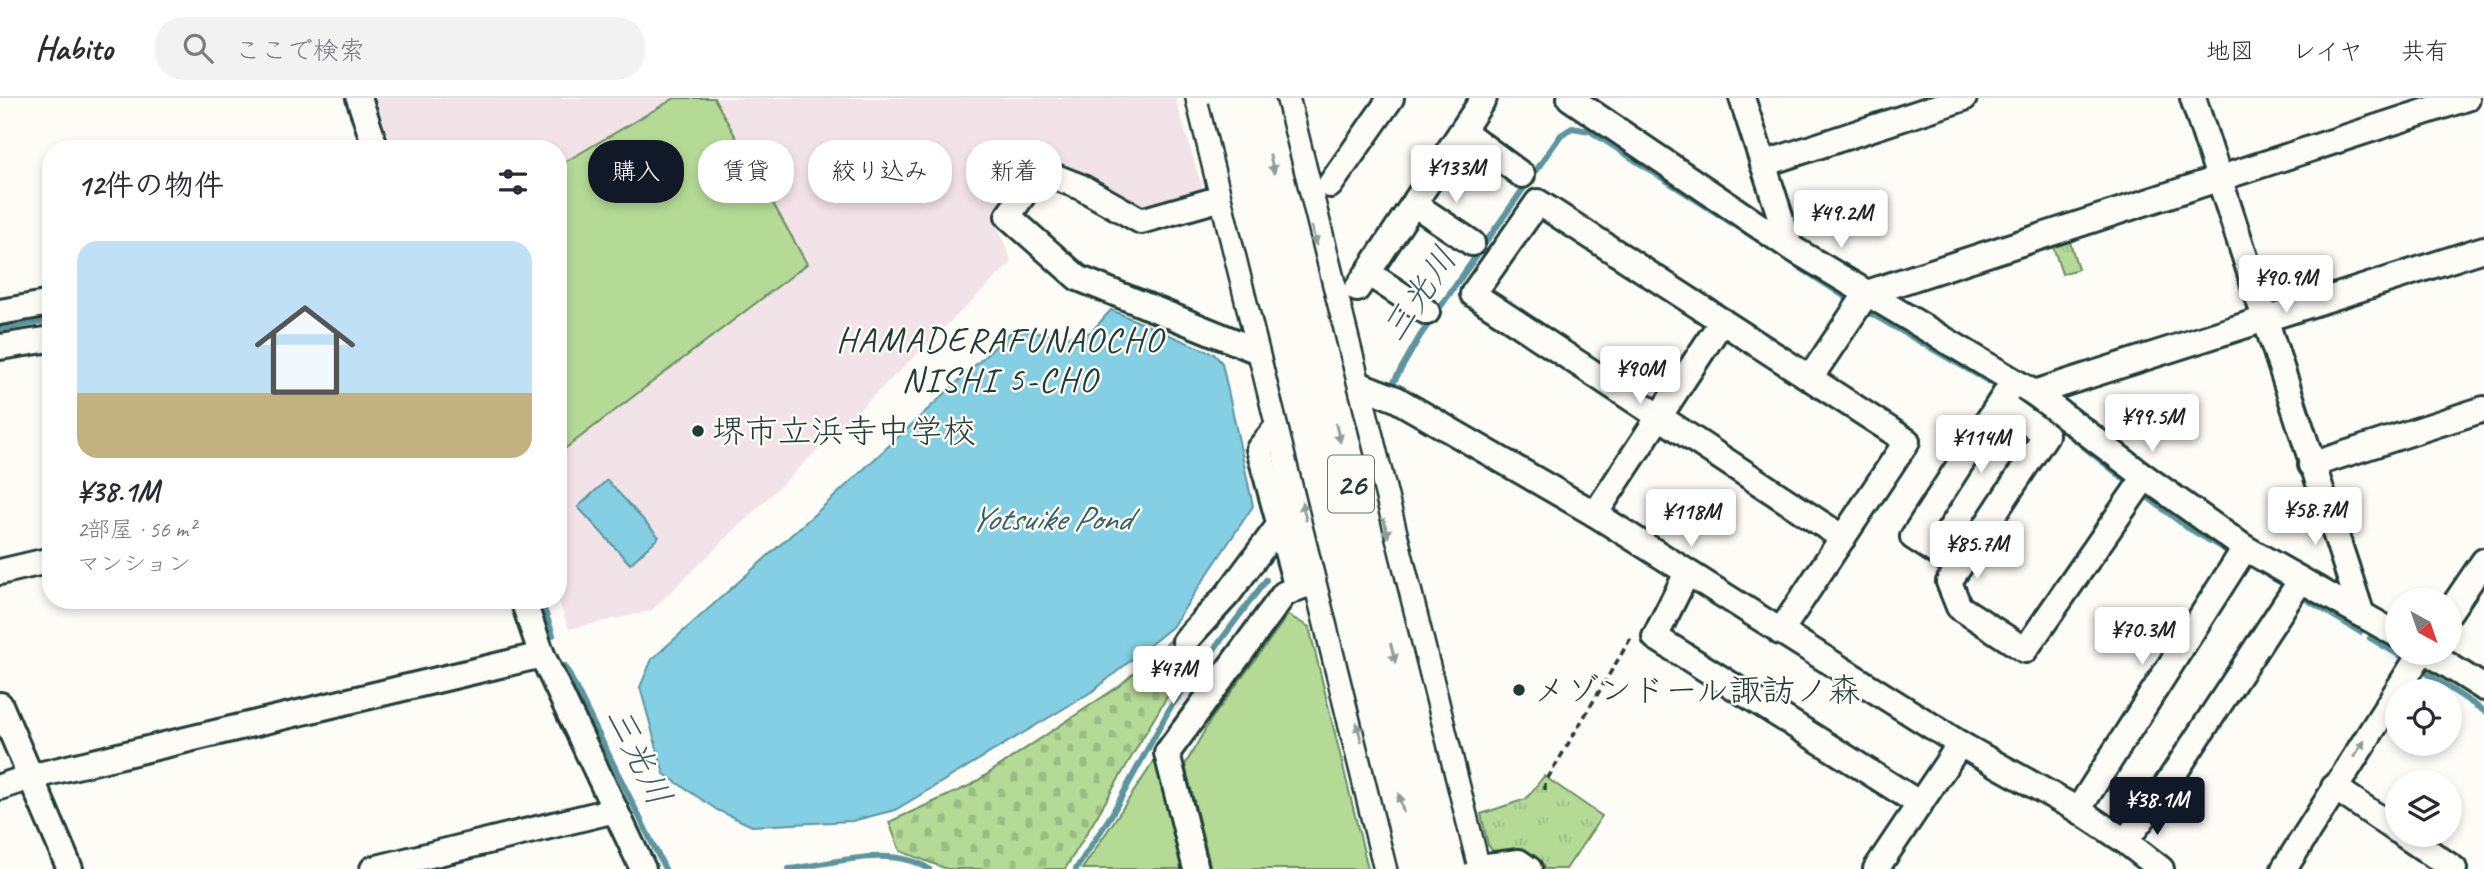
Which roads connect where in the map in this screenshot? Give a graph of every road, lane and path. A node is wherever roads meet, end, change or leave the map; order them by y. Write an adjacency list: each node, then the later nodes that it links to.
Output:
1 (359, 98): 14 (street)
2 (1205, 98): 19 (highway, 26)
3 (1228, 98): 83 (highway, 26, one-way to 3, bridge)
4 (1255, 98): 84 (highway, 26, one-way to 84, bridge)
5 (1280, 98): 34 (highway, 26, one-way to 34)
6 (1391, 98): 18 (street)
7 (1484, 98): 13 (street)
8 (1570, 98): 22 (street)
9 (1742, 98): 15 (street)
10 (1964, 98): 15 (street)
11 (2193, 98): 17 (street)
12 (2467, 98): 17 (street)
13 (1463, 131): 16 (street); 20 (street)
14 (373, 140)
15 (1763, 163): 22 (street)
16 (1522, 175)
17 (2218, 179): 24 (street); 28 (street)
18 (1330, 185)
19 (1229, 196): 32 (highway, 26); 32 (street)
20 (1414, 204): 21 (street); 27 (street)
21 (1472, 243)
22 (1790, 247): 24 (street)
23 (2484, 249): 28 (street)
24 (1860, 304): 33 (street); 35 (street)
25 (42, 305): 26 (street)
26 (0, 312)
27 (1427, 312)
28 (2264, 320): 35 (street); 40 (street)
29 (1722, 321): 33 (street); 38 (street); 38 (street)
30 (42, 340): 31 (street)
31 (0, 347)
32 (1268, 355): 34 (street); 39 (highway, 26)
33 (1810, 378): 44 (street)
34 (1350, 380): 42 (street); 84 (highway, 26, one-way to 84)
35 (2024, 386): 36 (street); 41 (street)
36 (2001, 402): 48 (street); 48 (street)
37 (2484, 409): 40 (street)
38 (1660, 418): 42 (street); 44 (street)
39 (1283, 420): 43 (street); 52 (highway, 26, one-way to 39)
40 (2311, 465): 55 (street)
41 (2145, 477): 45 (street); 48 (street)
42 (1595, 514): 50 (street)
43 (1278, 527): 52 (street); 59 (street)
44 (1843, 538): 58 (street)
45 (2245, 548): 51 (street); 72 (street)
46 (2484, 561): 53 (street)
47 (42, 562): 49 (street)
48 (1959, 567)
49 (0, 572)
50 (1687, 573): 58 (street); 70 (street)
51 (2301, 580): 55 (street); 74 (street)
52 (1309, 584): 81 (street); 82 (highway, 26, one-way to 52)
53 (2462, 593)
54 (526, 609): 60 (street)
55 (2361, 615): 57 (street)
56 (1639, 625): 69 (path)
57 (2385, 628)
58 (1780, 632): 65 (street)
59 (1185, 641)
60 (542, 655): 66 (street); 71 (street)
61 (2413, 665): 67 (street, one-way to 61)
62 (2448, 665): 63 (street)
63 (2484, 688)
64 (0, 705): 66 (street)
65 (1960, 744): 70 (street); 72 (street)
66 (30, 777): 68 (street); 78 (street)
67 (2334, 787): 73 (street); 87 (street)
68 (0, 788)
69 (1545, 790)
70 (1920, 804): 86 (street)
71 (615, 810): 79 (street); 80 (street)
72 (2078, 810): 74 (street)
73 (2385, 822)
74 (2125, 841): 76 (street)
75 (2420, 847): 77 (street)
76 (2154, 867)
77 (2448, 867)
78 (70, 869)
79 (373, 869)
80 (643, 869)
81 (1196, 869)
82 (1394, 869)
83 (1418, 869)
84 (1463, 869): 85 (street)
85 (1530, 869)
86 (1876, 869)
87 (2284, 869)

